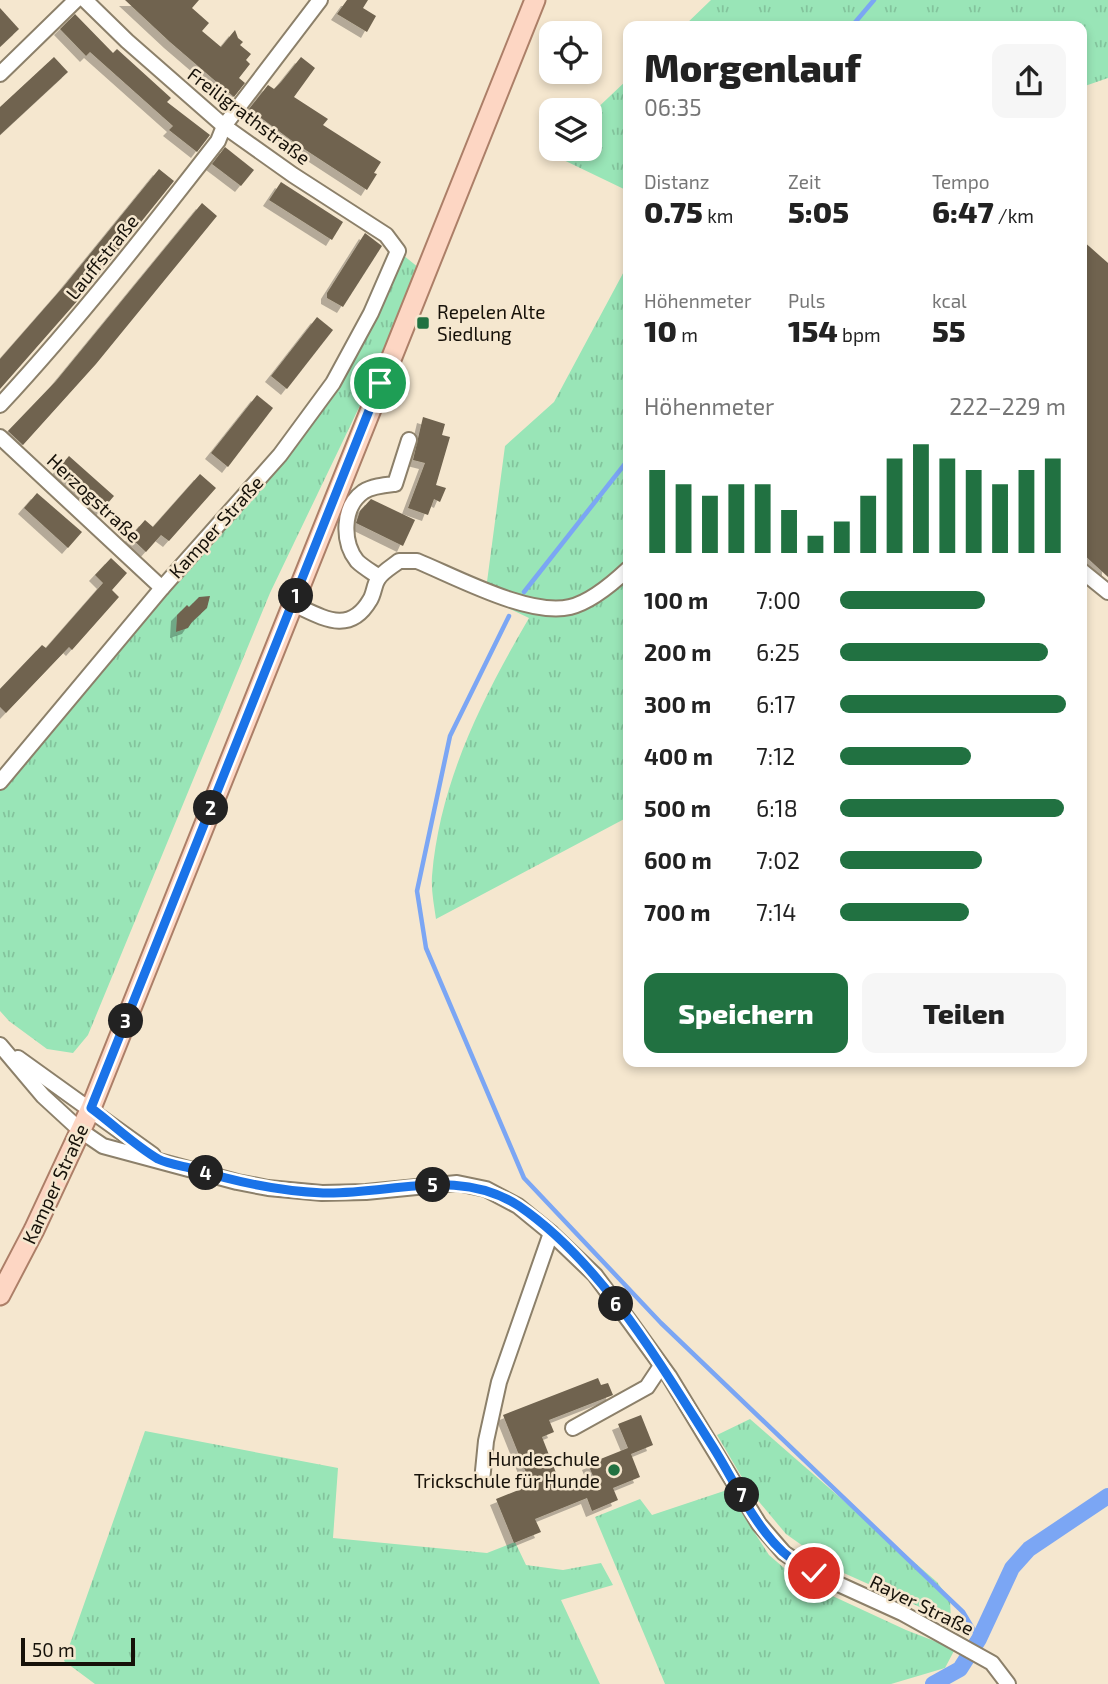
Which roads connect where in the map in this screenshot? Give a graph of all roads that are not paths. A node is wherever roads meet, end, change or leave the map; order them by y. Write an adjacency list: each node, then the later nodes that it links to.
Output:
1 (76, 0): 5 (street)
2 (85, 0): 6 (street, Freiligrathstraße)
3 (320, 0): 6 (street, Lauffstraße)
4 (535, 0): 16 (main road, Kamper Straße)
5 (0, 74)
6 (224, 126): 7 (street, Freiligrathstraße); 8 (street, Lauffstraße)
7 (398, 251): 14 (street, Kamper Straße)
8 (0, 405)
9 (0, 437): 14 (street, Herzogstraße)
10 (409, 440): 13 (street)
11 (623, 573): 13 (street)
12 (1087, 575): 15 (street)
13 (379, 578): 16 (street)
14 (162, 588): 17 (street, Kamper Straße)
15 (1108, 592)
16 (293, 604): 19 (main road, Kamper Straße)
17 (0, 782)
18 (0, 1045): 19 (street, Rayer Straße); 20 (street, Rayer Straße)
19 (91, 1108): 20 (main road, Kamper Straße); 21 (street, Rayer Straße)
20 (81, 1130): 21 (street, Rayer Straße); 23 (main road, Kamper Straße)
21 (159, 1160): 22 (street, Rayer Straße)
22 (551, 1233): 24 (street, Rayer Straße); 26 (street)
23 (0, 1295)
24 (661, 1366): 25 (street); 27 (street, Rayer Straße)
25 (573, 1428)
26 (482, 1481)
27 (1008, 1684)

